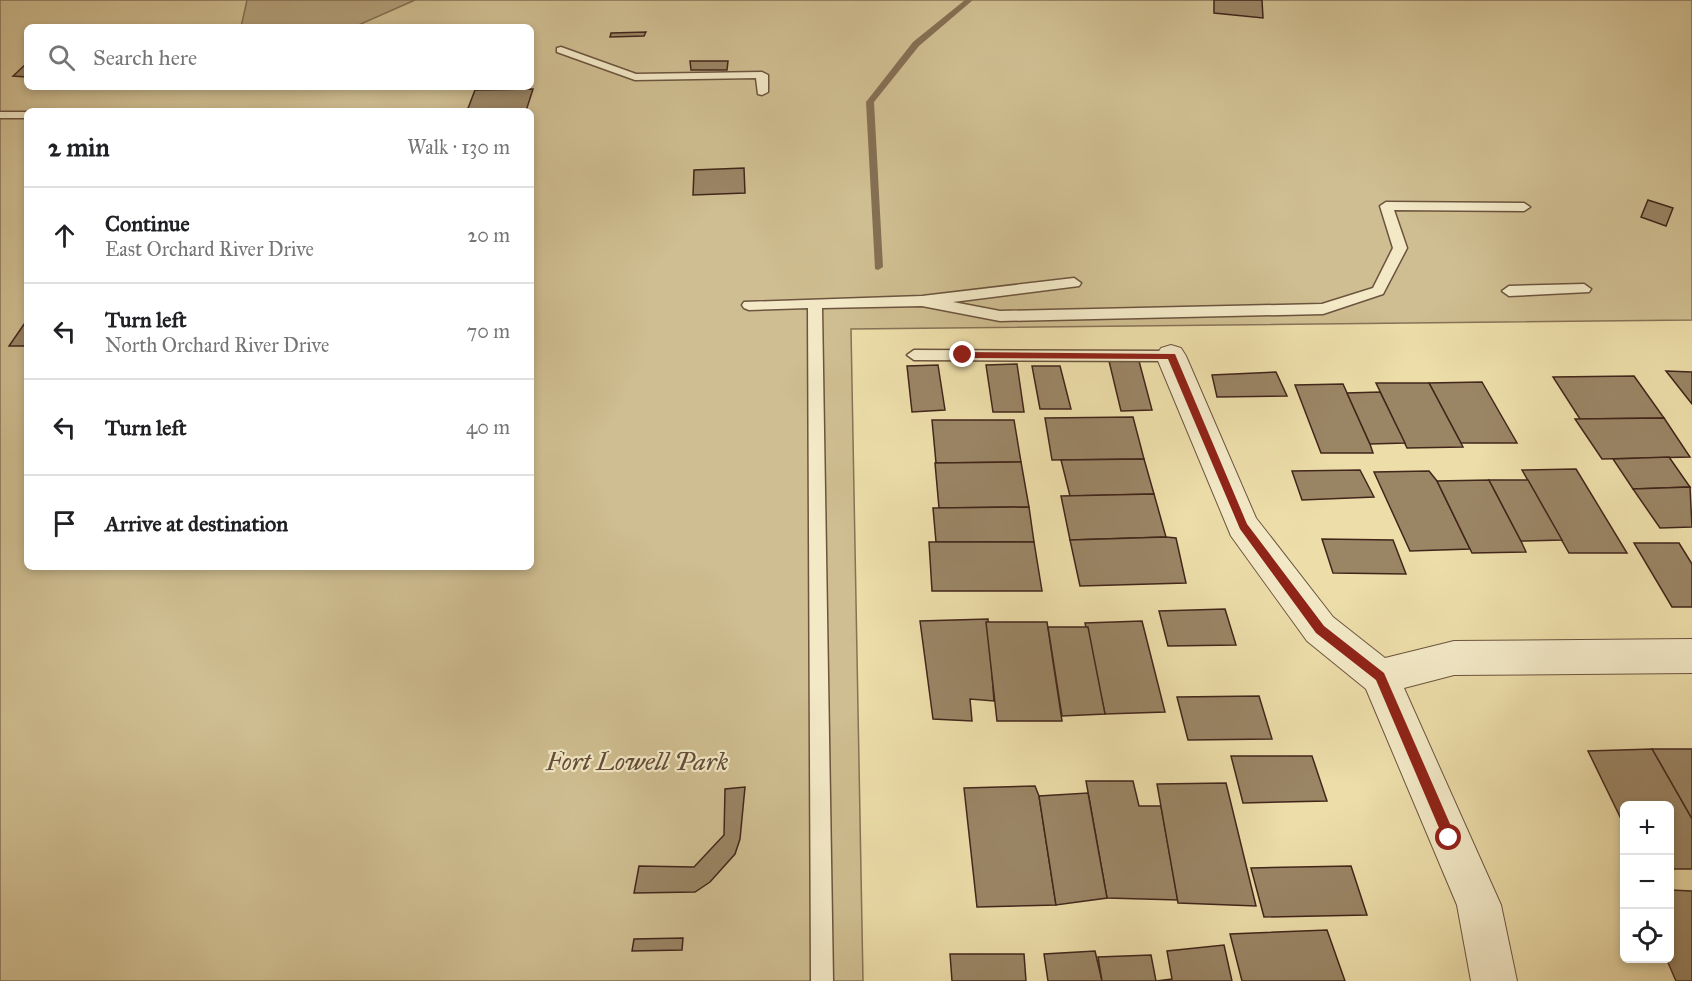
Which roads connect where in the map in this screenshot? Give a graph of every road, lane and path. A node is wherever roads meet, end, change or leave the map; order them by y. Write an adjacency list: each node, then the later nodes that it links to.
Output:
1 (561, 50): 2 (lane)
2 (762, 92)
3 (0, 115): 4 (lane)
4 (24, 116)
5 (1524, 207): 9 (lane)
6 (1074, 283): 9 (lane)
7 (1584, 289): 8 (lane)
8 (1509, 291)
9 (922, 301): 10 (lane)
10 (815, 304): 11 (lane); 16 (lane)
11 (749, 305)
12 (914, 355): 13 (lane)
13 (1172, 356): 15 (street)
14 (1692, 656): 15 (street)
15 (1380, 677): 17 (street)
16 (822, 981)
17 (1494, 981)

